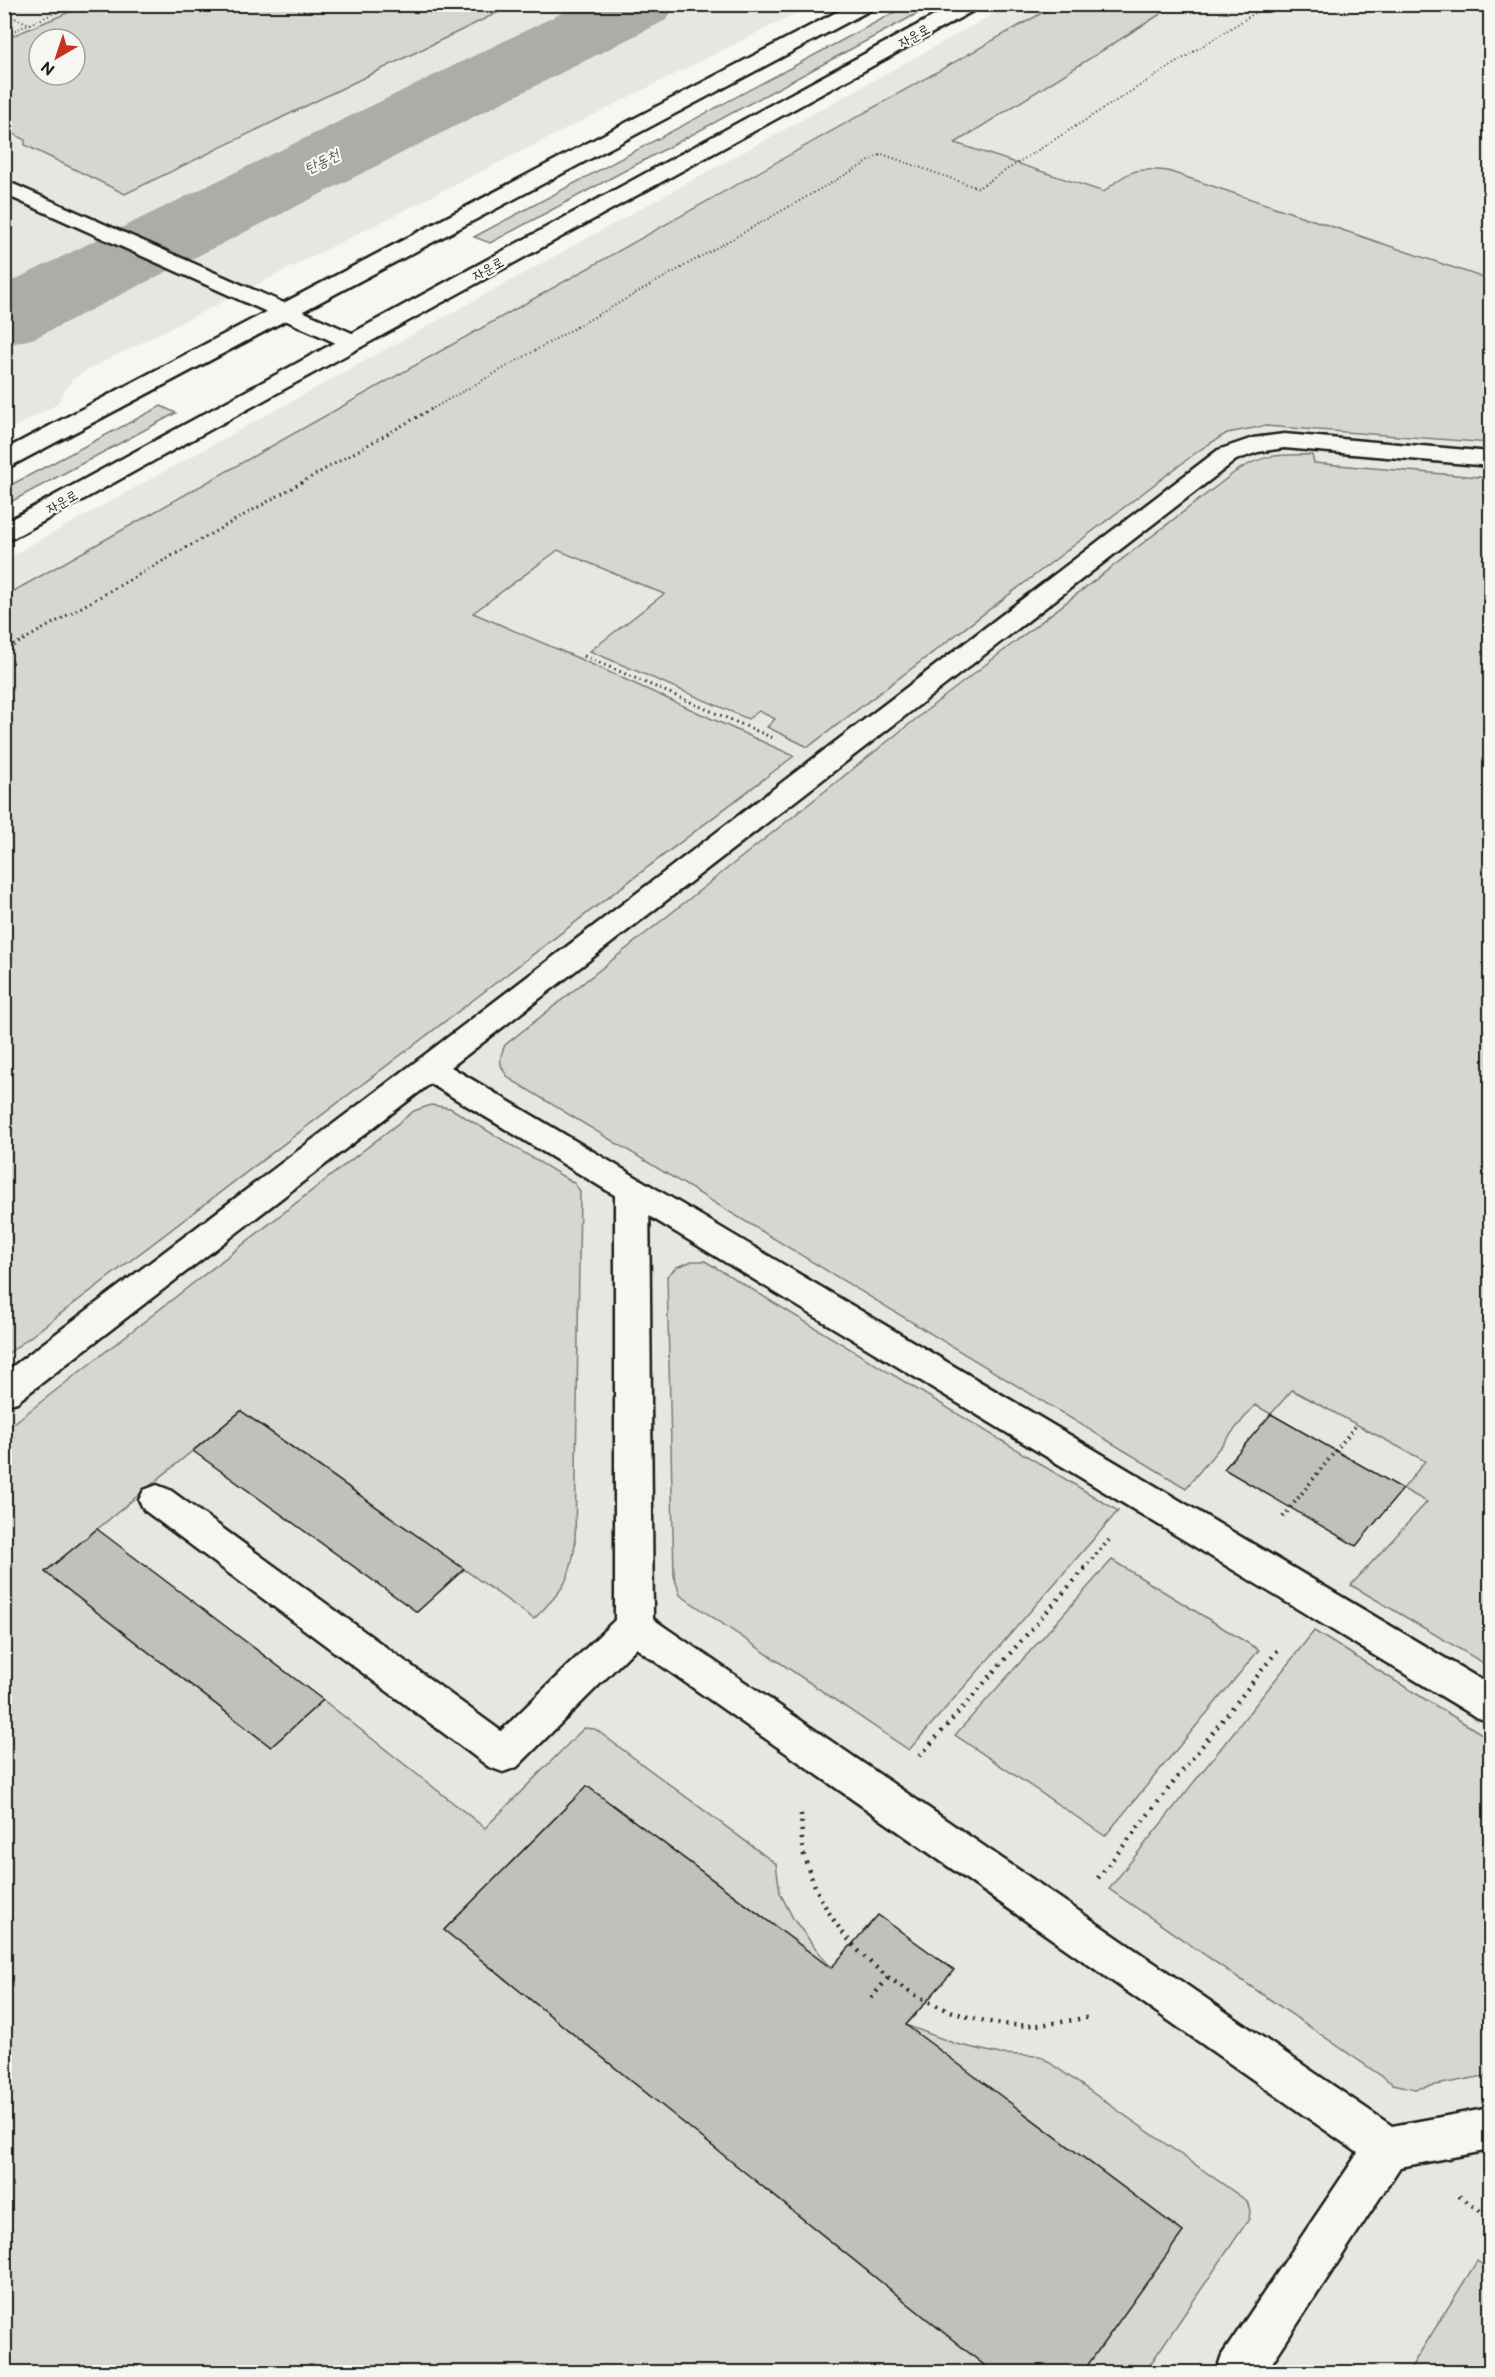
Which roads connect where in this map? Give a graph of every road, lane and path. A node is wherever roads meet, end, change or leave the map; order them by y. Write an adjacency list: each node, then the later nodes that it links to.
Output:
1 (76, 4): 6 (path)
2 (867, 4): 9 (street)
3 (971, 4): 10 (street, 자운로)
4 (1269, 4): 14 (path)
5 (4, 14): 6 (path)
6 (30, 24): 7 (path)
7 (4, 35)
8 (4, 186): 9 (street)
9 (284, 312): 10 (street); 12 (street)
10 (353, 342): 13 (street, 자운로)
11 (1491, 459): 16 (street)
12 (4, 460)
13 (4, 533)
14 (4, 651)
15 (584, 656): 16 (path)
16 (827, 762): 17 (street)
17 (429, 1068): 18 (street); 19 (street)
18 (632, 1190): 21 (street); 25 (street)
19 (4, 1392)
20 (1357, 1424): 23 (path)
21 (1147, 1498): 23 (street); 27 (path)
22 (157, 1500): 25 (street)
23 (1248, 1560): 24 (street)
24 (1317, 1601): 26 (street); 29 (path)
25 (634, 1626): 27 (street)
26 (1491, 1705)
27 (882, 1799): 29 (street)
28 (802, 1826): 30 (path)
29 (1062, 1924): 34 (street)
30 (889, 1977): 31 (path); 32 (path)
31 (871, 1998)
32 (1074, 2020)
33 (1491, 2129): 34 (street)
34 (1387, 2148): 35 (street)
35 (1239, 2373)

